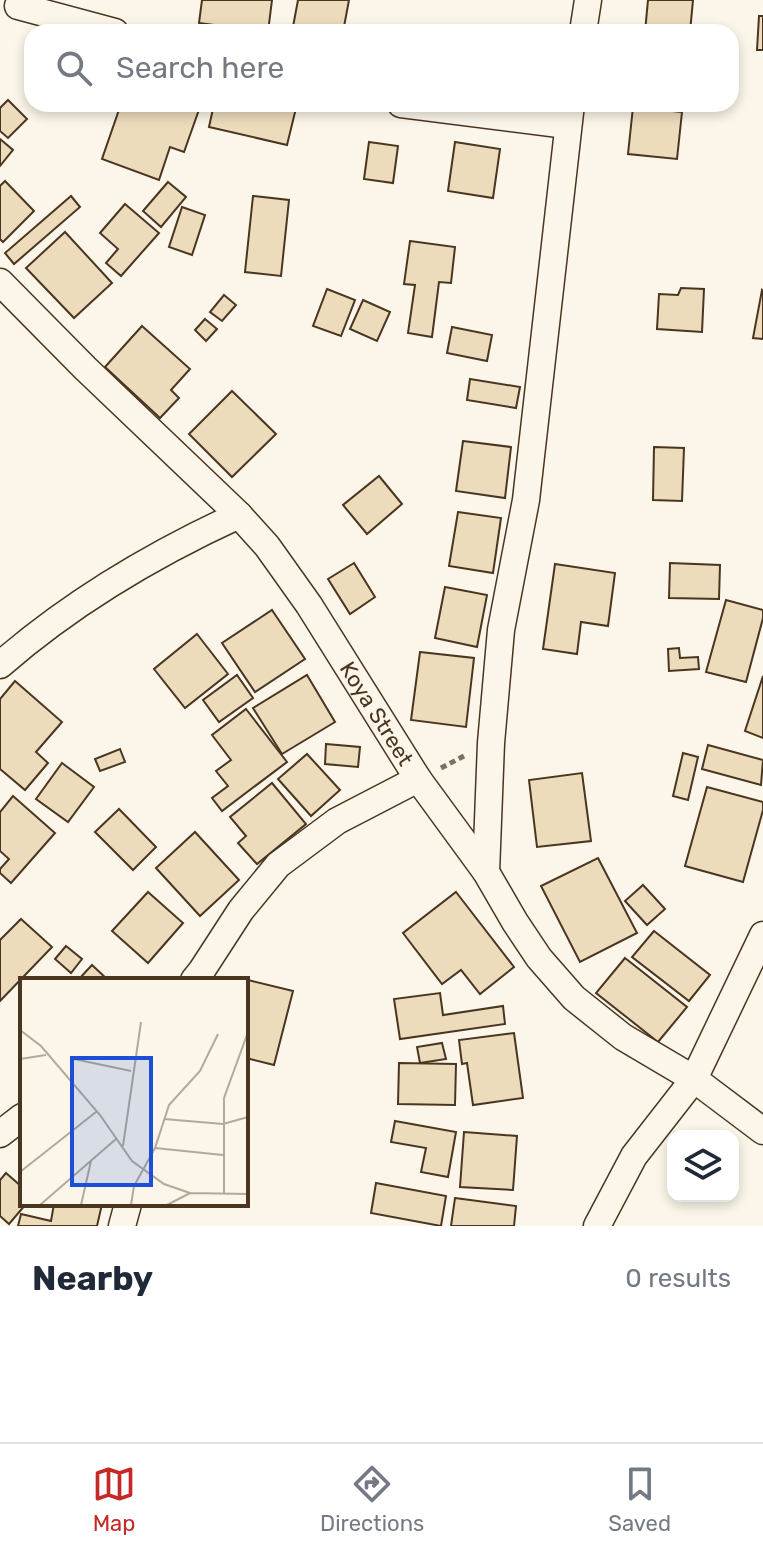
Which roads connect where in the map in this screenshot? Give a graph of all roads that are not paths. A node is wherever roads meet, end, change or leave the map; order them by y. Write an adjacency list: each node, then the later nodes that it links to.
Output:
1 (588, 0): 4 (street)
2 (18, 6): 3 (street)
3 (85, 24)
4 (584, 24)
5 (523, 112): 6 (street)
6 (569, 115): 11 (street)
7 (0, 282): 8 (street, Koya Street)
8 (239, 515): 9 (street); 10 (street, Koya Street)
9 (0, 665)
10 (418, 779): 11 (street, Koya Street); 13 (street)
11 (486, 872): 14 (street, Koya Street)
12 (763, 935): 14 (street)
13 (196, 978)
14 (694, 1079): 16 (street, Koya Street); 20 (street)
15 (20, 1119): 17 (street)
16 (763, 1131)
17 (0, 1134)
18 (127, 1206): 19 (street)
19 (122, 1226)
20 (597, 1226)

